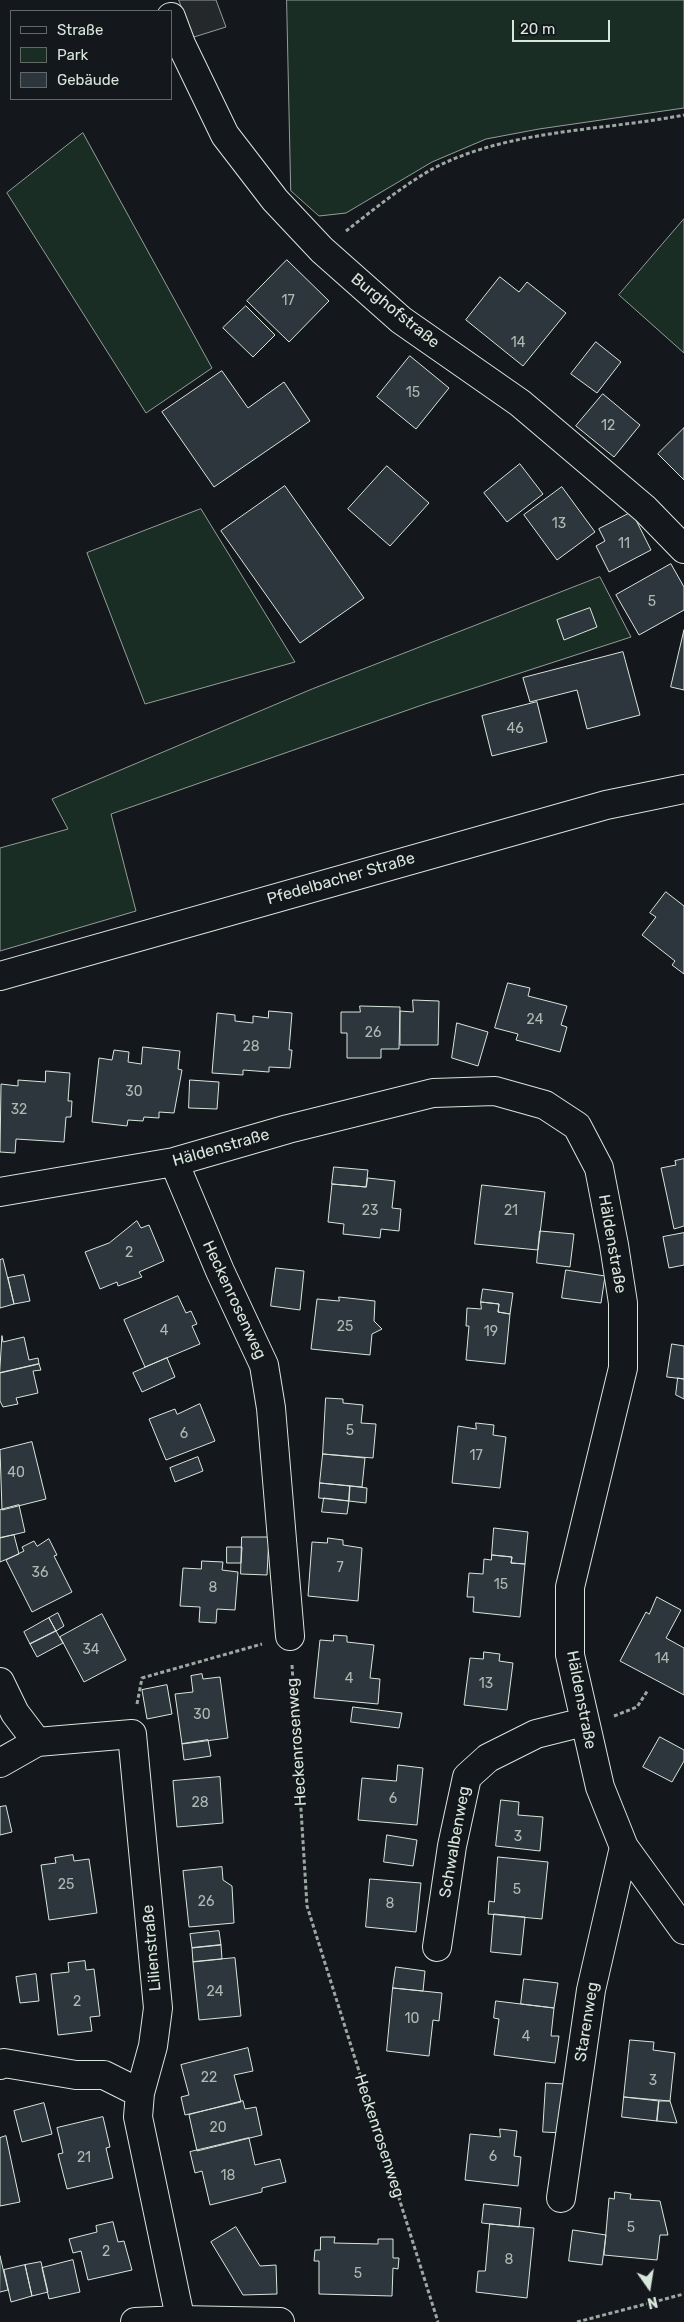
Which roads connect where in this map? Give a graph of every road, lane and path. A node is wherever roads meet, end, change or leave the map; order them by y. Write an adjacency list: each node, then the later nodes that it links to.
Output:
1 (172, 20): 3 (street, Burghofstraße)
2 (684, 115): 3 (path)
3 (322, 250): 4 (street, Burghofstraße)
4 (684, 549)
5 (684, 789): 6 (street, Pfedelbacher Straße)
6 (0, 976)
7 (174, 1162): 8 (street, Häldenstraße); 9 (street, Heckenrosenweg); 12 (street, Häldenstraße)
8 (0, 1192)
9 (290, 1636): 13 (path); 26 (path, Heckenrosenweg)
10 (0, 1682): 14 (street)
11 (648, 1690): 12 (path)
12 (584, 1722): 16 (street, Häldenstraße); 18 (street, Schwalbenweg)
13 (132, 1734): 14 (street); 20 (street, Lilienstraße)
14 (37, 1742): 15 (street)
15 (0, 1763)
16 (624, 1848): 17 (street, Häldenstraße); 21 (street, Starenweg)
17 (684, 1930)
18 (437, 1947)
19 (0, 2065): 20 (street)
20 (140, 2094): 23 (street, Lilienstraße)
21 (561, 2198)
22 (684, 2294): 27 (path)
23 (180, 2321): 24 (street); 25 (street)
24 (135, 2322)
25 (280, 2322)
26 (438, 2322)
27 (577, 2322)

